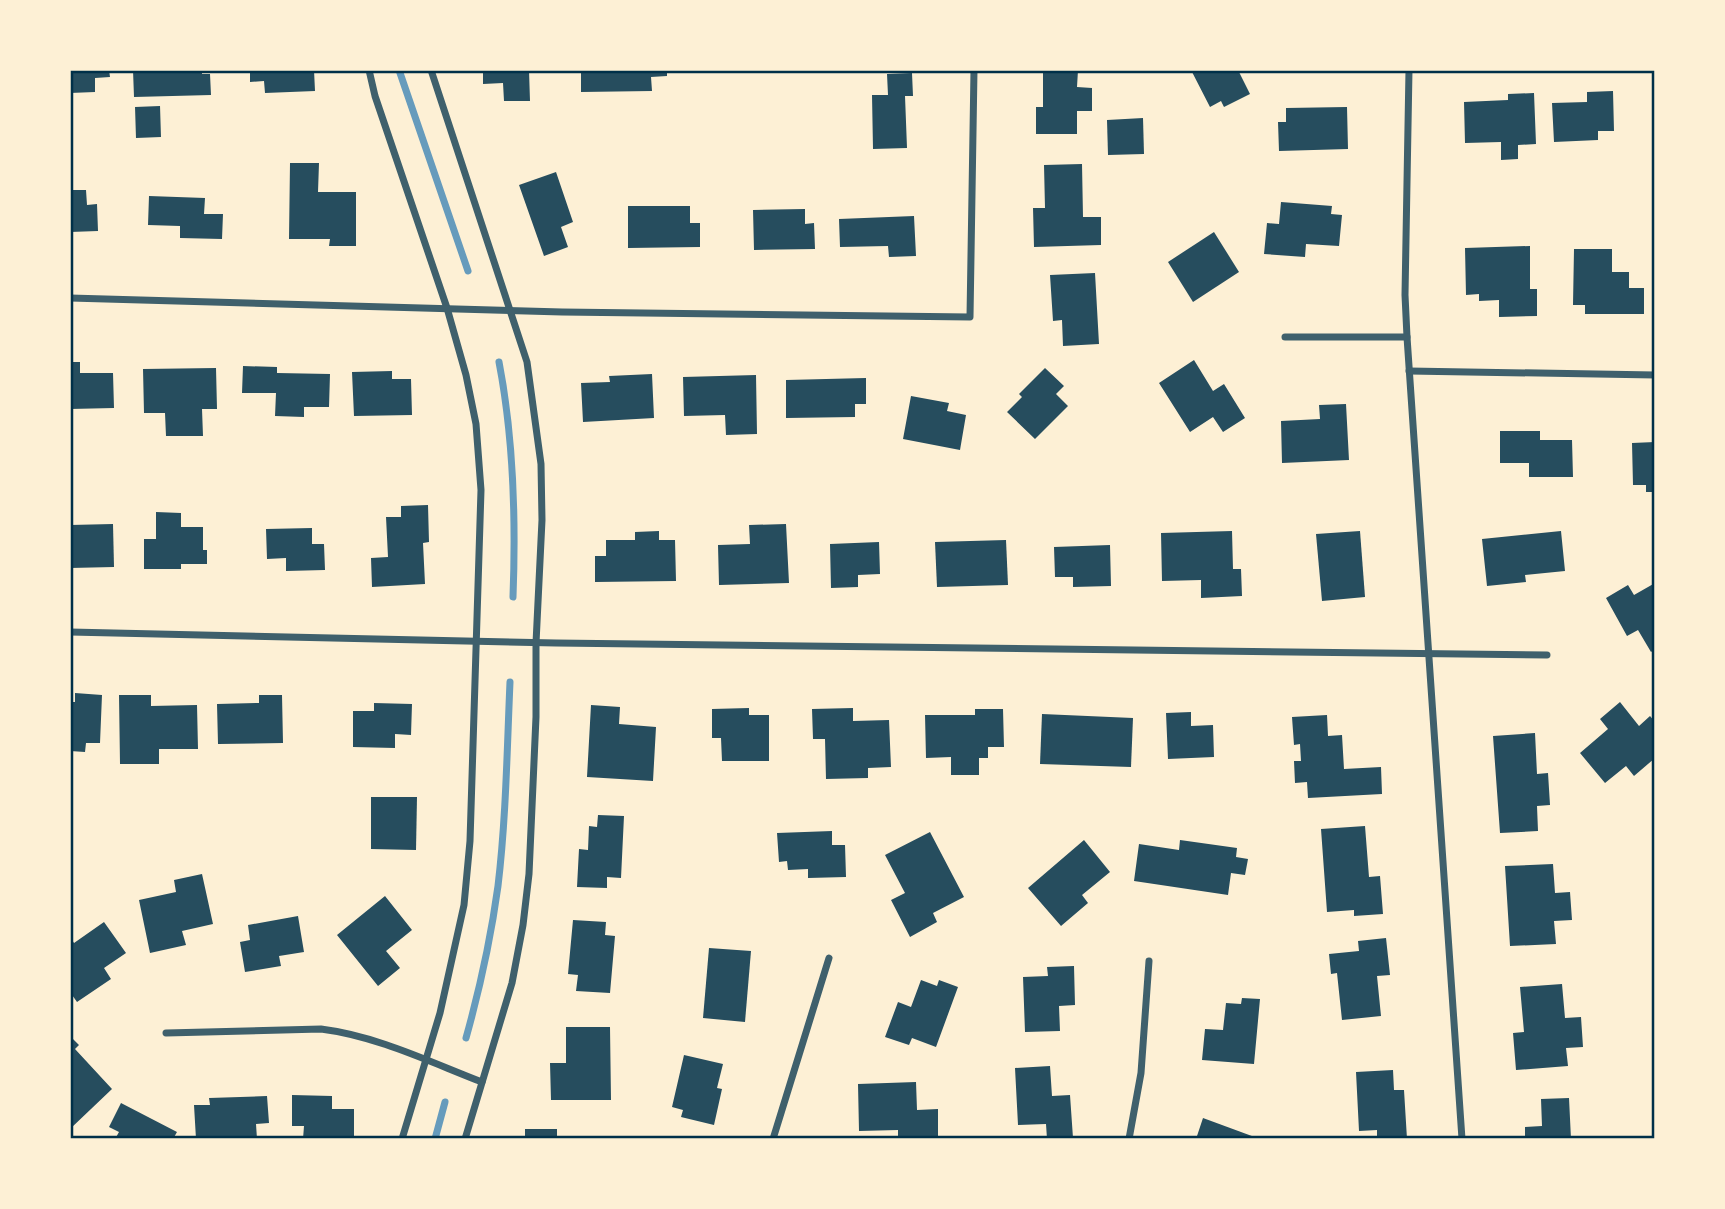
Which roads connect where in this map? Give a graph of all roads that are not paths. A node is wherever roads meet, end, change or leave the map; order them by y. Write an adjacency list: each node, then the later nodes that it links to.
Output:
1 (369, 70): 6 (street)
2 (431, 70): 7 (street)
3 (974, 70): 7 (street)
4 (1409, 70): 9 (street)
5 (70, 298): 6 (street)
6 (447, 309): 7 (street); 13 (street)
7 (512, 310): 14 (street)
8 (1285, 337): 9 (street)
9 (1407, 337): 10 (street)
10 (1409, 371): 11 (street); 15 (street)
11 (1655, 375)
12 (70, 632): 13 (street)
13 (476, 641): 14 (street); 20 (street)
14 (536, 643): 15 (street); 21 (street)
15 (1429, 654): 16 (street); 26 (street)
16 (1547, 656)
17 (829, 958): 24 (street)
18 (1149, 961): 25 (street)
19 (166, 1033): 20 (street)
20 (426, 1061): 21 (street); 22 (street)
21 (482, 1082): 23 (street)
22 (402, 1139)
23 (465, 1139)
24 (773, 1139)
25 (1129, 1139)
26 (1462, 1139)

